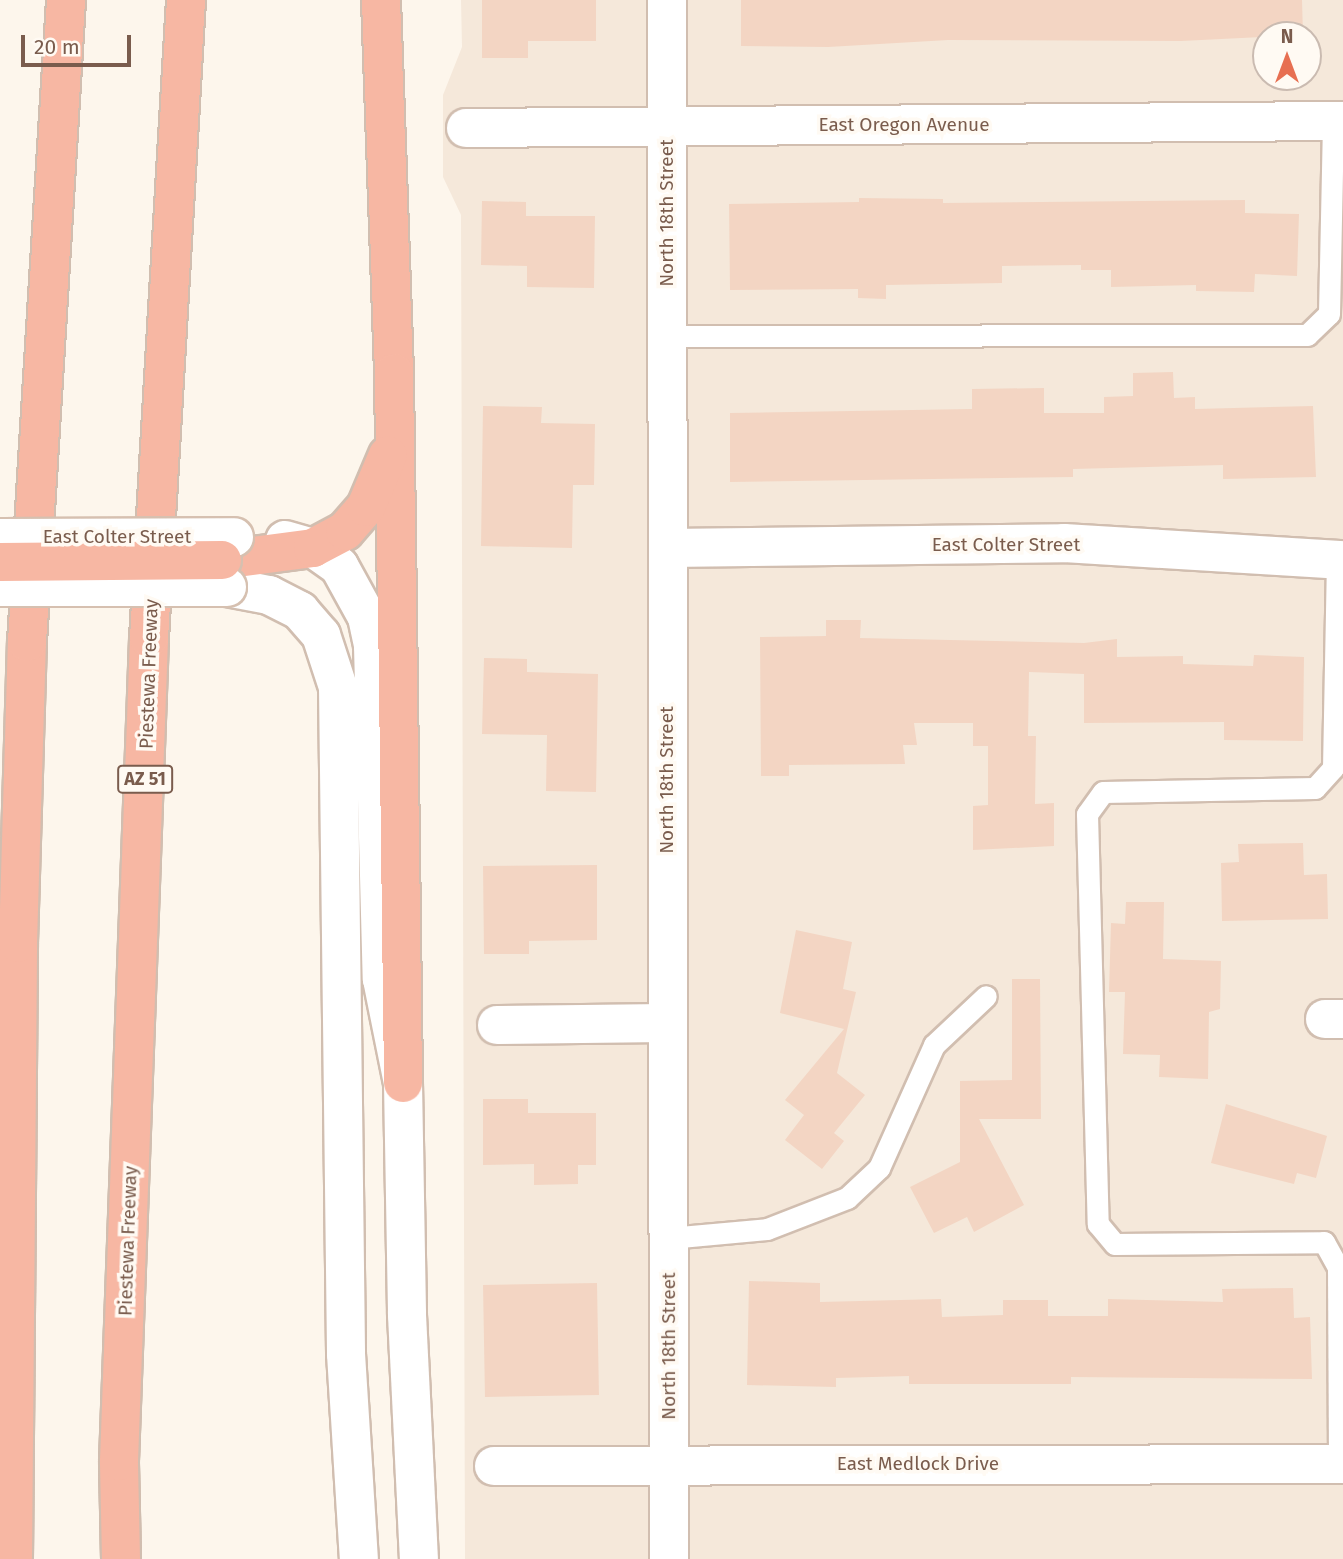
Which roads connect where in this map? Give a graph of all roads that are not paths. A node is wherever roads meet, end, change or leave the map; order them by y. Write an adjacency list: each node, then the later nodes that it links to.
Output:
1 (66, 0): 25 (highway)
2 (186, 0): 26 (highway, Piestewa Freeway / AZ 51)
3 (382, 0): 9 (highway)
4 (667, 0): 6 (street, North 18th Street)
5 (1338, 121): 6 (street, East Oregon Avenue); 8 (lane)
6 (667, 127): 7 (street, East Oregon Avenue); 8 (street, North 18th Street)
7 (466, 128)
8 (668, 335): 12 (street, North 18th Street)
9 (393, 439): 11 (highway); 20 (highway)
10 (0, 538): 14 (street, East Colter Street, bridge)
11 (313, 548): 14 (highway); 20 (street)
12 (668, 548): 13 (street, East Colter Street); 18 (street, North 18th Street)
13 (1340, 560): 22 (lane)
14 (228, 561): 15 (highway, bridge); 16 (street, bridge); 27 (street)
15 (0, 562)
16 (0, 587)
17 (986, 996): 21 (lane)
18 (667, 1023): 19 (street); 21 (street, North 18th Street)
19 (496, 1025)
20 (403, 1083): 28 (street)
21 (669, 1238): 23 (street, North 18th Street)
22 (1341, 1464): 23 (street, East Medlock Drive)
23 (670, 1465): 24 (street, East Medlock Drive); 29 (street, North 18th Street)
24 (494, 1466)
25 (13, 1559)
26 (121, 1559)
27 (359, 1559)
28 (419, 1559)
29 (669, 1559)

